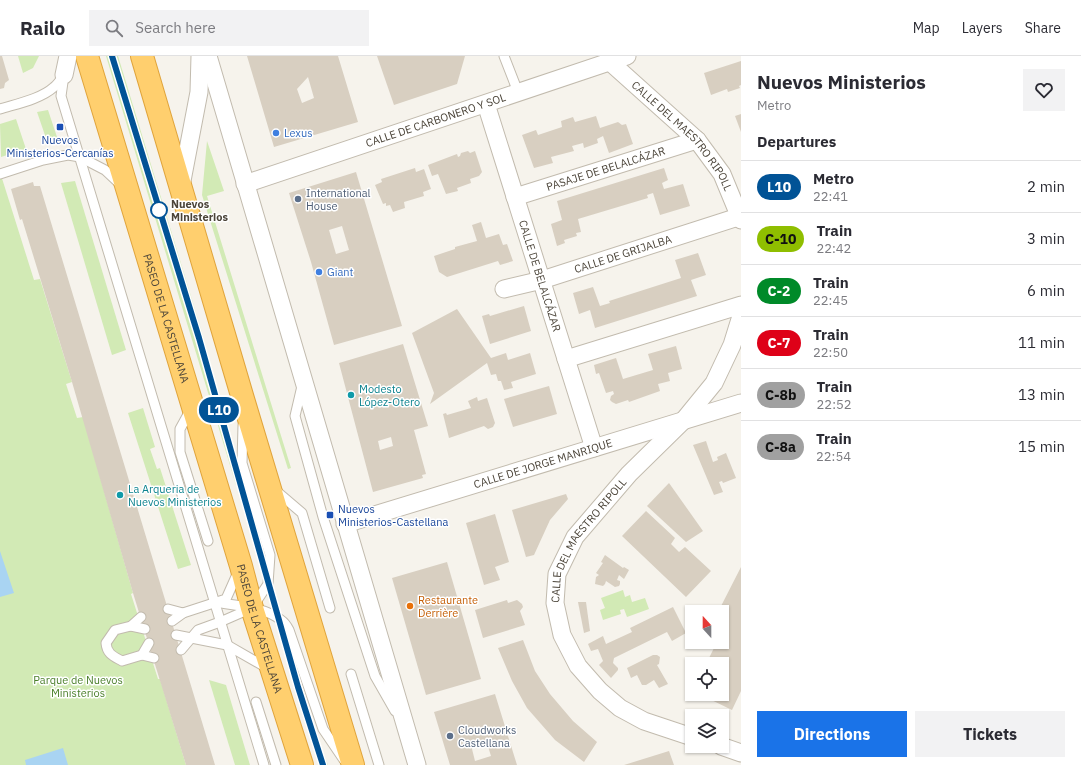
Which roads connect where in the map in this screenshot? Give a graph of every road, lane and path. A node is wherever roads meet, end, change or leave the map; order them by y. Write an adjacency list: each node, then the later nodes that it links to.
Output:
1 (68, 56): 9 (street)
2 (87, 56): 18 (highway, PASEO DE LA CASTELLANA)
3 (142, 56): 17 (highway)
4 (200, 56): 17 (street)
5 (208, 56): 16 (street)
6 (504, 56): 10 (lane)
7 (627, 56): 8 (street, CALLE DE CARBONERO Y SOL)
8 (610, 62): 10 (street, CALLE DE CARBONERO Y SOL); 13 (street, CALLE DEL MAESTRO RIPOLL)
9 (64, 75): 12 (lane); 14 (lane)
10 (518, 92): 11 (street, CALLE DE CARBONERO Y SOL)
11 (486, 104): 16 (street, CALLE DE CARBONERO Y SOL); 19 (street, CALLE DE BELALCÁZAR)
12 (0, 109)
13 (697, 140): 19 (street, PASAJE DE BELALCÁZAR); 20 (street, CALLE DEL MAESTRO RIPOLL)
14 (80, 157): 15 (lane); 18 (lane); 36 (lane)
15 (0, 174)
16 (245, 184): 26 (street)
17 (180, 186): 27 (highway)
18 (128, 193): 29 (highway, PASEO DE LA CASTELLANA)
19 (515, 197): 21 (street, CALLE DE BELALCÁZAR)
20 (741, 217): 21 (street, CALLE DE GRIJALBA)
21 (542, 280): 22 (street, CALLE DE GRIJALBA); 25 (street, CALLE DE BELALCÁZAR)
22 (504, 289)
23 (741, 305): 25 (street)
24 (741, 316): 30 (street, CALLE DEL MAESTRO RIPOLL)
25 (566, 359): 31 (street, CALLE DE BELALCÁZAR)
26 (304, 382): 33 (street); 56 (lane)
27 (243, 400): 32 (highway); 37 (lane)
28 (741, 403): 30 (street, CALLE DE JORGE MANRIQUE)
29 (193, 406): 34 (lane); 35 (highway, PASEO DE LA CASTELLANA)
30 (683, 421): 31 (street, CALLE DE JORGE MANRIQUE); 57 (street, CALLE DEL MAESTRO RIPOLL)
31 (594, 448): 33 (street, CALLE DE JORGE MANRIQUE)
32 (270, 486): 38 (lane); 64 (highway)
33 (345, 524): 56 (street)
34 (208, 541)
35 (241, 566): 36 (lane); 37 (highway, PASEO DE LA CASTELLANA)
36 (215, 602): 37 (lane); 40 (lane); 43 (lane)
37 (252, 608): 43 (lane); 53 (highway, PASEO DE LA CASTELLANA); 63 (lane)
38 (330, 608)
39 (168, 610): 40 (lane)
40 (183, 613): 42 (lane)
41 (142, 617): 44 (lane)
42 (172, 621)
43 (220, 622): 47 (lane); 49 (lane)
44 (131, 626): 45 (lane); 51 (lane)
45 (145, 629)
46 (176, 635): 47 (lane)
47 (191, 638): 49 (lane); 50 (lane)
48 (149, 643): 51 (lane)
49 (227, 645): 53 (lane); 60 (lane)
50 (181, 650)
51 (142, 655): 52 (lane)
52 (154, 658)
53 (273, 672): 62 (highway, PASEO DE LA CASTELLANA)
54 (351, 674): 65 (lane)
55 (256, 702): 61 (lane)
56 (407, 733): 66 (street)
57 (685, 735)
58 (729, 749): 59 (street)
59 (741, 753)
60 (264, 765)
61 (276, 765)
62 (302, 765)
63 (347, 765)
64 (353, 765)
65 (379, 765)
66 (417, 765)

